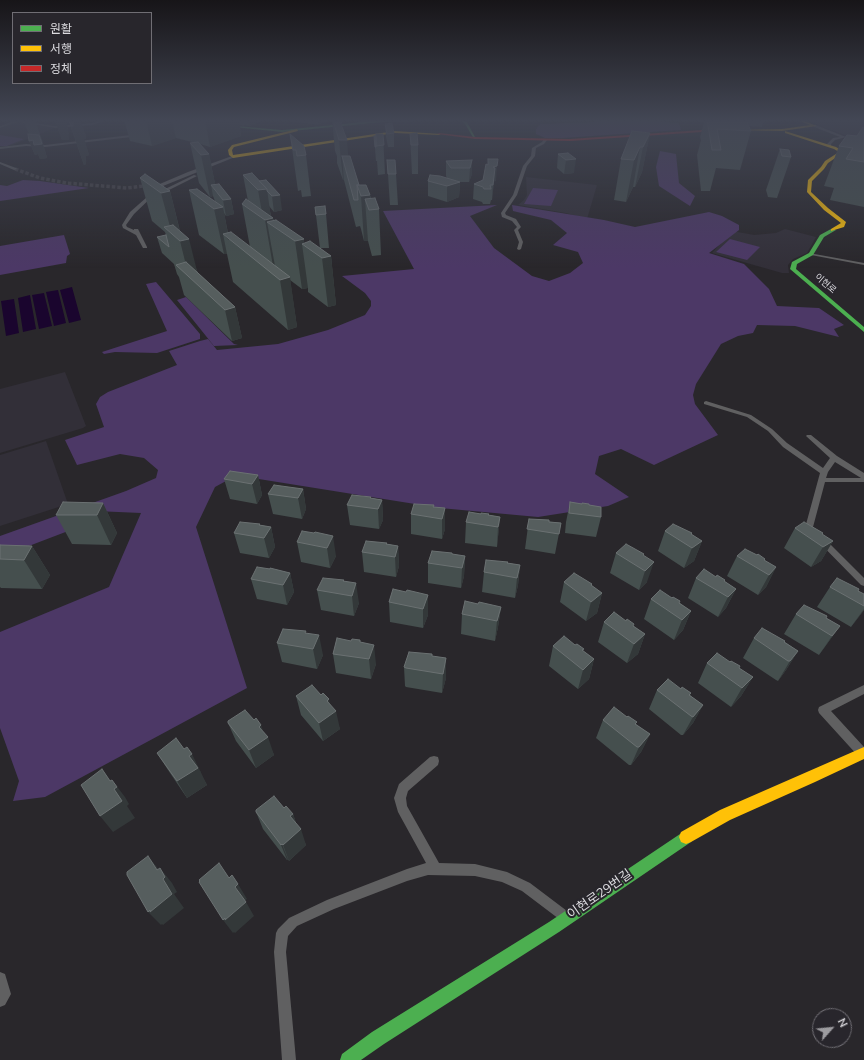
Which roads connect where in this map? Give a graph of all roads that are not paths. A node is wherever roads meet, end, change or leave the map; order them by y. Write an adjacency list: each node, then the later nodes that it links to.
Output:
1 (199, 169): 5 (street)
2 (209, 169): 5 (street)
3 (524, 169): 7 (street)
4 (822, 169): 8 (street, 이현로)
5 (138, 234): 6 (street)
6 (144, 247)
7 (519, 249)
8 (811, 254): 9 (street, 이현로); 10 (street, 이현로)
9 (864, 264)
10 (864, 330)
11 (706, 403): 14 (street)
12 (809, 436): 13 (street)
13 (834, 458): 14 (street); 15 (street)
14 (823, 476): 16 (street); 17 (street)
15 (864, 476)
16 (864, 480)
17 (864, 583)
18 (864, 689): 19 (street)
19 (863, 753): 22 (street, 이현로29번길)
20 (434, 761): 21 (street)
21 (436, 869): 22 (street); 25 (street)
22 (567, 918): 26 (street, 이현로29번길)
23 (0, 980): 24 (street)
24 (0, 1000)
25 (289, 1060)
26 (348, 1060)

